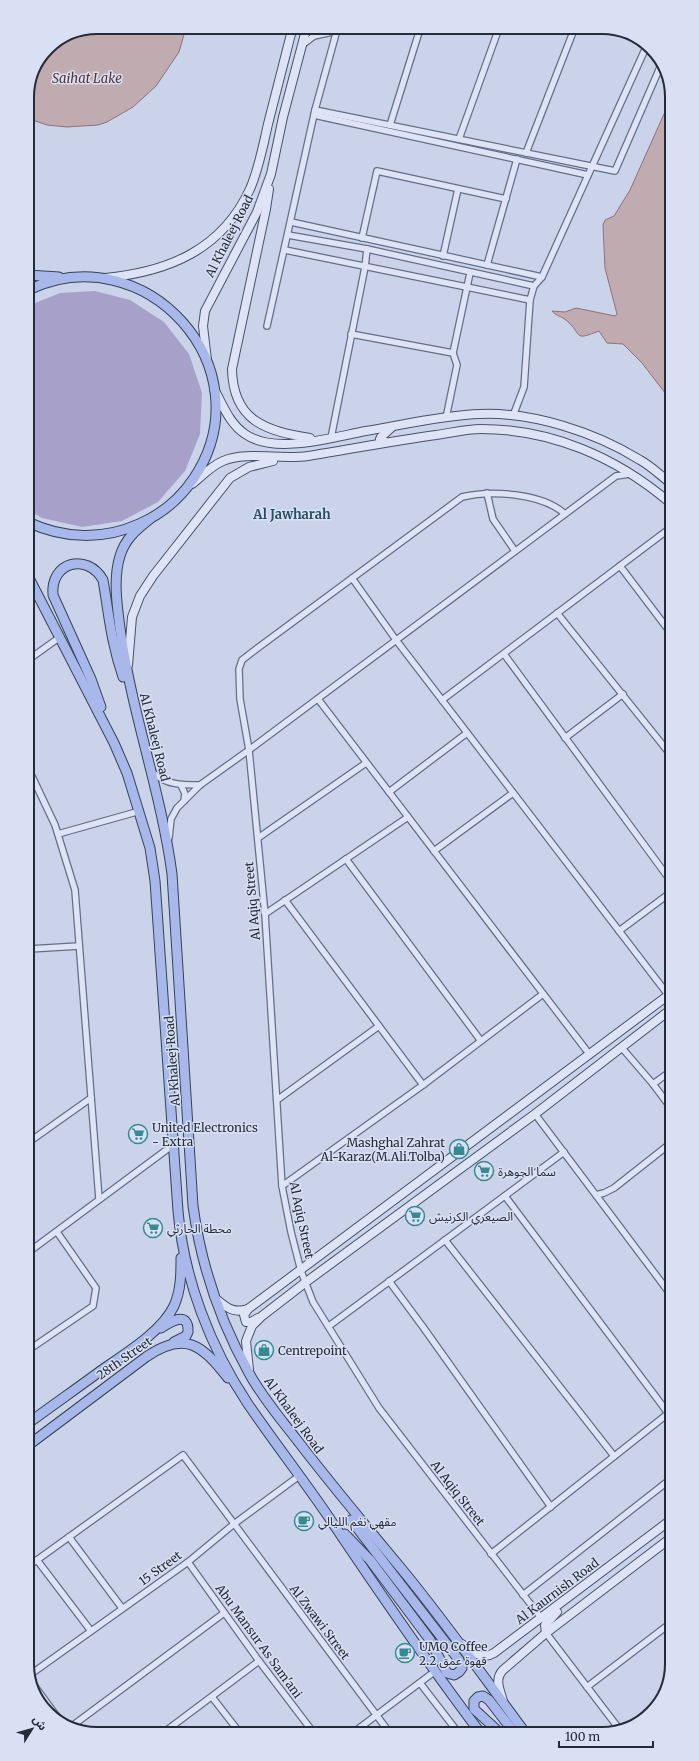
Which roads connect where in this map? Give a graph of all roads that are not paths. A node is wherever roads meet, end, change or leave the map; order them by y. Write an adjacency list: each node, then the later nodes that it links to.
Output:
1 (291, 34): 33 (street)
2 (305, 34): 8 (street, Al Khaleej Road)
3 (322, 34): 8 (street)
4 (336, 34): 11 (street)
5 (418, 34): 12 (street)
6 (497, 34): 13 (street)
7 (573, 34): 14 (street)
8 (302, 45): 17 (street, Al Khaleej Road)
9 (644, 51): 16 (street)
10 (658, 70): 16 (street)
11 (315, 112): 12 (street); 15 (street); 21 (street)
12 (390, 125): 13 (street)
13 (459, 139): 14 (street)
14 (526, 152): 16 (street)
15 (517, 159): 18 (street); 20 (street)
16 (592, 166): 18 (street)
17 (271, 174): 41 (street, Al Khaleej Road); 47 (street)
18 (588, 175): 32 (street)
19 (458, 189): 20 (street); 23 (street); 26 (street)
20 (506, 199): 27 (street)
21 (291, 222): 22 (street); 23 (street)
22 (288, 235): 24 (street); 25 (street)
23 (362, 238): 26 (street)
24 (285, 250): 28 (street); 38 (street)
25 (367, 250): 28 (street); 29 (street)
26 (444, 256): 27 (street)
27 (487, 265): 32 (street)
28 (365, 267): 36 (street); 39 (street)
29 (470, 273): 34 (street); 36 (street)
30 (34, 275): 31 (main road)
31 (70, 277): 33 (main road, Al Khaleej Road); 35 (main road)
32 (542, 277): 34 (street)
33 (103, 278): 41 (main road, Al Khaleej Road)
34 (534, 286): 37 (street)
35 (34, 287)
36 (467, 287): 37 (street); 40 (street)
37 (530, 300): 43 (street)
38 (267, 326)
39 (352, 334): 40 (street); 46 (street)
40 (453, 353): 44 (street)
41 (207, 360): 42 (main road, Al Khaleej Road)
42 (214, 388): 47 (street); 52 (main road, Al Khaleej Road)
43 (513, 416): 44 (street); 51 (street)
44 (446, 418): 45 (street)
45 (393, 427): 46 (street); 48 (street)
46 (331, 438): 47 (street)
47 (320, 440)
48 (385, 442): 49 (street); 50 (street)
49 (283, 459): 52 (street); 69 (street)
50 (633, 473): 54 (street); 55 (street)
51 (665, 479)
52 (187, 488): 56 (main road, Al Khaleej Road)
53 (486, 493): 55 (street); 59 (street); 61 (street)
54 (665, 499)
55 (565, 514): 59 (street)
56 (150, 520): 57 (main road); 69 (main road, Al Khaleej Road)
57 (34, 525)
58 (665, 532): 60 (street)
59 (515, 551): 66 (street)
60 (620, 566): 63 (street); 64 (street)
61 (352, 578): 66 (street); 78 (street, Al Aqiq Street)
62 (34, 587): 65 (main road, Al Khaleej Road)
63 (557, 613): 67 (street); 70 (street)
64 (665, 625)
65 (60, 637): 68 (street); 76 (main road, Al Khaleej Road)
66 (396, 640): 71 (street); 72 (street)
67 (504, 654): 72 (street); 75 (street)
68 (34, 656)
69 (128, 676): 73 (main road, Al Khaleej Road)
70 (623, 694): 75 (street); 77 (street)
71 (318, 699): 78 (street); 79 (street)
72 (442, 700): 74 (street)
73 (139, 723): 76 (main road); 80 (main road, Al Khaleej Road)
74 (467, 733): 84 (street); 85 (street)
75 (565, 738): 94 (street)
76 (114, 743): 87 (main road, Al Khaleej Road)
77 (665, 748)
78 (249, 750): 83 (street); 90 (street, Al Aqiq Street)
79 (366, 763): 84 (street); 90 (street)
80 (151, 771): 82 (street); 91 (main road, Al Khaleej Road)
81 (34, 781): 89 (street)
82 (181, 785): 83 (street); 86 (street)
83 (200, 785): 86 (street)
84 (389, 792): 88 (street)
85 (513, 793): 92 (street); 98 (street)
86 (184, 802): 91 (street)
87 (140, 811): 89 (street); 117 (main road, Al Khaleej Road)
88 (408, 817): 92 (street); 93 (street)
89 (58, 834): 99 (street)
90 (258, 838): 97 (street, Al Aqiq Street)
91 (168, 842): 132 (main road, Al Khaleej Road)
92 (434, 851): 102 (street)
93 (346, 859): 96 (street); 106 (street)
94 (665, 873)
95 (665, 897): 98 (street)
96 (285, 900): 97 (street); 105 (street)
97 (265, 914): 113 (street, Al Aqiq Street)
98 (619, 931): 101 (street)
99 (80, 946): 100 (street); 112 (street)
100 (34, 949)
101 (665, 989)
102 (543, 994): 106 (street); 108 (street)
103 (665, 999): 108 (street)
104 (665, 1014): 107 (street)
105 (379, 1026): 111 (street); 113 (street)
106 (481, 1041): 111 (street)
107 (622, 1048): 110 (street); 115 (street)
108 (590, 1055): 128 (street)
109 (665, 1075): 110 (street)
110 (653, 1084): 114 (street)
111 (423, 1085): 120 (street)
112 (91, 1098): 116 (street); 123 (street)
113 (277, 1100): 120 (street, Al Aqiq Street)
114 (665, 1100)
115 (535, 1114): 119 (street); 129 (street)
116 (34, 1138)
117 (173, 1145): 123 (street); 124 (main road, Al Khaleej Road)
118 (665, 1148): 121 (street)
119 (564, 1152): 121 (street); 122 (street)
120 (282, 1186): 128 (street, Al Aqiq Street)
121 (596, 1195): 131 (street)
122 (505, 1196): 126 (street); 141 (street)
123 (99, 1199): 125 (street)
124 (180, 1230): 136 (main road, 28th Street); 140 (main road, Al Khaleej Road)
125 (57, 1232): 127 (street); 138 (street)
126 (445, 1240): 130 (street); 145 (street)
127 (34, 1248)
128 (301, 1271): 129 (street, Al Aqiq Street); 133 (street)
129 (306, 1282): 134 (street); 135 (street, Al Aqiq Street)
130 (389, 1282): 135 (street); 149 (street)
131 (665, 1287)
132 (215, 1298): 133 (street); 139 (main road, Al Khaleej Road)
133 (248, 1310): 134 (street)
134 (262, 1316): 139 (street)
135 (329, 1326): 155 (street, Al Aqiq Street)
136 (147, 1337): 137 (main road, 28th Street); 143 (main road, 28th Street)
137 (172, 1343): 140 (main road); 144 (main road, 28th Street)
138 (34, 1346)
139 (250, 1374): 146 (main road, Al Khaleej Road)
140 (248, 1403): 147 (main road, Al Khaleej Road)
141 (665, 1405)
142 (665, 1416): 145 (street)
143 (34, 1419)
144 (34, 1441)
145 (614, 1456): 149 (street)
146 (323, 1474): 150 (main road); 167 (main road, Al Khaleej Road)
147 (299, 1476): 150 (main road, Al Khaleej Road); 151 (street, 15 Street)
148 (665, 1483): 160 (street)
149 (551, 1507): 155 (street)
150 (327, 1514): 170 (main road, Al Khaleej Road)
151 (234, 1524): 153 (street, Al Zwawi Street); 158 (street, 15 Street); 175 (street, Al Zwawi Street)
152 (665, 1524): 159 (street, Al Kaurnish Road)
153 (69, 1537): 156 (street); 161 (street)
154 (665, 1542): 166 (street)
155 (491, 1554): 160 (street, Al Aqiq Street)
156 (37, 1560): 157 (street); 165 (street)
157 (34, 1562)
158 (188, 1562): 161 (street, 15 Street); 162 (street, Abu Mansur As Sam'ani)
159 (577, 1591): 163 (street, Al Kaurnish Road); 166 (street)
160 (523, 1595): 163 (street, Al Aqiq Street)
161 (122, 1608): 165 (street, 15 Street)
162 (224, 1613): 168 (street, Abu Mansur As Sam'ani); 176 (street)
163 (542, 1619): 167 (street, Al Kaurnish Road)
164 (665, 1627): 172 (street)
165 (91, 1631): 169 (street, 15 Street)
166 (546, 1633): 172 (street); 174 (street)
167 (454, 1638): 174 (main road, Al Khaleej Road)
168 (259, 1661): 173 (street); 180 (street, Abu Mansur As Sam'ani)
169 (35, 1671)
170 (434, 1672): 171 (street); 184 (main road, Al Khaleej Road)
171 (420, 1683): 175 (street); 183 (street)
172 (587, 1687): 177 (street)
173 (212, 1697): 178 (street); 179 (street)
174 (504, 1704): 187 (main road, Al Khaleej Road)
175 (376, 1716): 181 (street); 182 (street, Al Zwawi Street)
176 (76, 1723)
177 (616, 1725)
178 (171, 1727)
179 (235, 1727)
180 (309, 1727)
181 (361, 1727)
182 (385, 1727)
183 (454, 1727)
184 (476, 1727)
185 (494, 1727): 186 (main road)
186 (509, 1727)
187 (521, 1727)

